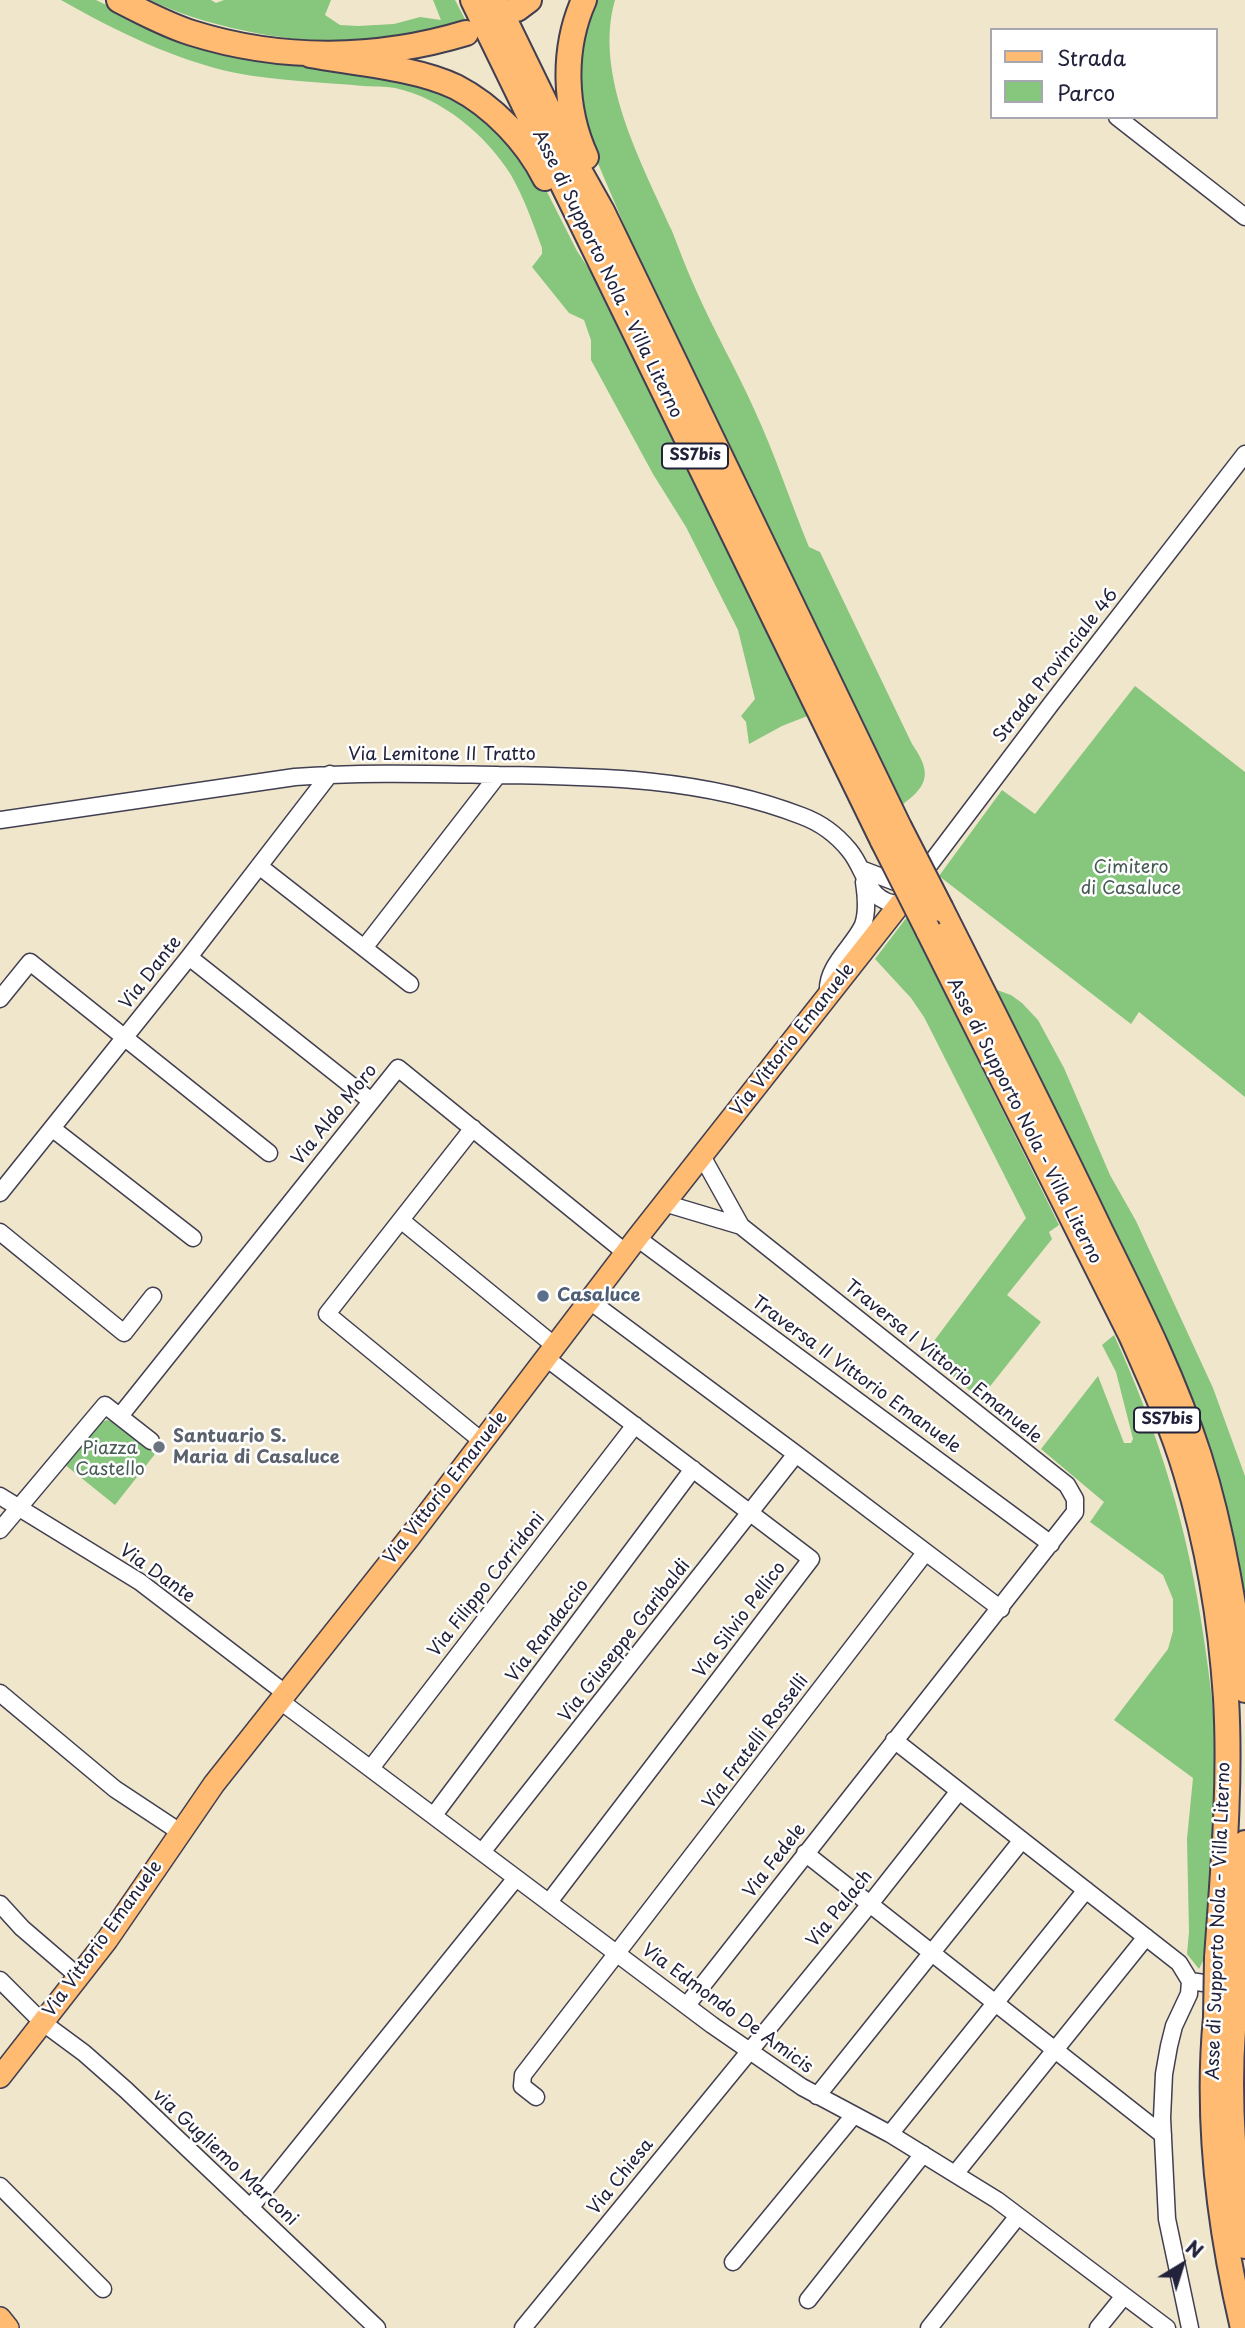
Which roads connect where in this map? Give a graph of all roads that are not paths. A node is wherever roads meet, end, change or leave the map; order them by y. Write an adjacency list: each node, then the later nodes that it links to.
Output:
1 (119, 0): 6 (highway)
2 (473, 0): 10 (highway, Asse di Supporto Nola - Villa Literno / SS7bis)
3 (584, 0): 8 (highway)
4 (514, 3): 8 (highway, Asse di Supporto Nola - Villa Literno / SS7bis)
5 (466, 33): 6 (highway)
6 (310, 55): 10 (highway)
7 (1120, 119): 9 (street)
8 (602, 211): 15 (highway, Asse di Supporto Nola - Villa Literno / SS7bis)
9 (1245, 217)
10 (595, 252): 15 (highway, Asse di Supporto Nola - Villa Literno / SS7bis)
11 (1245, 454): 16 (street, Strada Provinciale 46)
12 (330, 774): 13 (street, Via Lemitone II Tratto); 14 (street, Via Lemitone II Tratto); 17 (street, Via Dante)
13 (498, 775): 18 (street, Via Lemitone II Tratto); 20 (street)
14 (0, 820)
15 (891, 834): 54 (highway, Asse di Supporto Nola - Villa Literno / SS7bis, bridge); 74 (highway, Asse di Supporto Nola - Villa Literno / SS7bis, bridge)
16 (933, 860): 18 (street); 19 (street, Strada Provinciale 46)
17 (259, 866): 20 (street); 21 (street, Via Dante)
18 (861, 869): 19 (street, Via Lemitone II Tratto); 23 (street)
19 (900, 904): 23 (main road, Via Vittorio Emanuele)
20 (364, 948): 22 (street)
21 (189, 957): 25 (street, Via Dante); 26 (street)
22 (410, 984)
23 (828, 996): 30 (main road, Via Vittorio Emanuele)
24 (0, 999): 25 (street)
25 (125, 1038): 28 (street, Via Dante); 29 (street)
26 (371, 1101): 27 (street, Via Aldo Moro); 41 (street, Via Aldo Moro)
27 (474, 1128): 33 (street); 37 (street, Via Aldo Moro)
28 (53, 1129): 31 (street, Via Dante); 36 (street)
29 (269, 1153)
30 (702, 1156): 32 (main road, Via Vittorio Emanuele); 34 (street, Traversa I Vittorio Emanuele)
31 (0, 1193)
32 (664, 1203): 34 (street, Traversa I Vittorio Emanuele); 37 (main road, Via Vittorio Emanuele)
33 (402, 1221): 40 (street, Via Silvio Pellico); 44 (street)
34 (741, 1226): 51 (street, Traversa I Vittorio Emanuele)
35 (0, 1232): 38 (street)
36 (193, 1238)
37 (632, 1245): 39 (main road, Via Vittorio Emanuele); 51 (street, Traversa II Vittorio Emanuele)
38 (153, 1296)
39 (590, 1301): 40 (main road, Via Vittorio Emanuele); 45 (street)
40 (550, 1352): 42 (street, Via Silvio Pellico); 44 (main road, Via Vittorio Emanuele)
41 (120, 1416): 43 (street); 48 (street)
42 (635, 1425): 46 (street, Via Silvio Pellico); 58 (street, Via Filippo Corridoni)
43 (151, 1441)
44 (483, 1442): 56 (main road, Via Vittorio Emanuele)
45 (796, 1454): 49 (street, Via Giuseppe Garibaldi); 52 (street)
46 (693, 1469): 49 (street, Via Silvio Pellico); 60 (street, Via Randaccio)
47 (0, 1496): 48 (street, Via Dante)
48 (18, 1507): 50 (street); 56 (street, Via Dante)
49 (751, 1513): 64 (street, Via Giuseppe Garibaldi); 68 (street, Via Silvio Pellico)
50 (0, 1530)
51 (1051, 1544): 53 (street, Via Fedele)
52 (925, 1553): 53 (street); 73 (street, Via Fratelli Rosselli)
53 (1001, 1609): 57 (street, Via Fedele)
54 (1245, 1690)
55 (0, 1693): 61 (street)
56 (282, 1696): 58 (street, Via Edmondo De Amicis); 61 (main road, Via Vittorio Emanuele)
57 (894, 1741): 59 (street); 65 (street, Via Fedele)
58 (371, 1768): 60 (street, Via Edmondo De Amicis)
59 (959, 1791): 62 (street); 70 (street, Via Palach)
60 (433, 1815): 64 (street, Via Edmondo De Amicis)
61 (180, 1832): 75 (main road, Via Vittorio Emanuele)
62 (1022, 1840): 67 (street); 72 (street)
63 (1245, 1843): 74 (highway, Asse di Supporto Nola - Villa Literno / SS7bis)
64 (482, 1852): 66 (street, Via Edmondo De Amicis)
65 (805, 1853): 70 (street); 80 (street, Via Fedele)
66 (516, 1878): 68 (street, Via Edmondo De Amicis); 94 (street)
67 (1086, 1889): 71 (street); 79 (street)
68 (550, 1902): 73 (street, Via Edmondo De Amicis)
69 (0, 1904): 75 (street)
70 (870, 1904): 72 (street); 83 (street, Via Palach)
71 (1146, 1937): 77 (street); 84 (street)
72 (932, 1953): 79 (street); 86 (street)
73 (618, 1954): 80 (street, Via Edmondo De Amicis); 87 (street, Via Fratelli Rosselli)
74 (1227, 1959): 81 (highway, Asse di Supporto Nola - Villa Literno / SS7bis, bridge)
75 (79, 1977): 82 (main road, Via Vittorio Emanuele)
76 (0, 1980): 82 (street, via Gugliemo Marconi)
77 (1190, 1981): 78 (street); 90 (street)
78 (1245, 1989)
79 (995, 2003): 84 (street); 89 (street)
80 (687, 2005): 83 (street, Via Edmondo De Amicis)
81 (1225, 2017): 96 (highway, Asse di Supporto Nola - Villa Literno / SS7bis); 109 (highway, Asse di Supporto Nola - Villa Literno / SS7bis)
82 (43, 2022): 85 (main road, Via Vittorio Emanuele); 94 (street, via Gugliemo Marconi)
83 (749, 2050): 86 (street, Via Edmondo De Amicis); 104 (street, Via Chiesa)
84 (1055, 2050): 90 (street); 92 (street)
85 (0, 2077)
86 (817, 2096): 88 (street, Via Edmondo De Amicis)
87 (536, 2097)
88 (854, 2115): 89 (street, Via Edmondo De Amicis); 97 (street)
89 (890, 2134): 91 (street, Via Edmondo De Amicis)
90 (1163, 2135): 108 (street)
91 (923, 2154): 92 (street, Via Edmondo De Amicis); 100 (street)
92 (955, 2174): 95 (street, Via Edmondo De Amicis)
93 (0, 2186): 98 (street)
94 (250, 2208): 103 (street, via Gugliemo Marconi)
95 (1018, 2216): 99 (street, Via Edmondo De Amicis); 105 (street)
96 (1245, 2246)
97 (733, 2262)
98 (103, 2289)
99 (1124, 2295): 106 (street); 107 (street, Via Edmondo De Amicis)
100 (808, 2300)
101 (0, 2318): 102 (main road)
102 (8, 2328)
103 (377, 2328)
104 (523, 2328)
105 (929, 2328)
106 (1098, 2328)
107 (1167, 2328)
108 (1190, 2328)
109 (1243, 2328)

